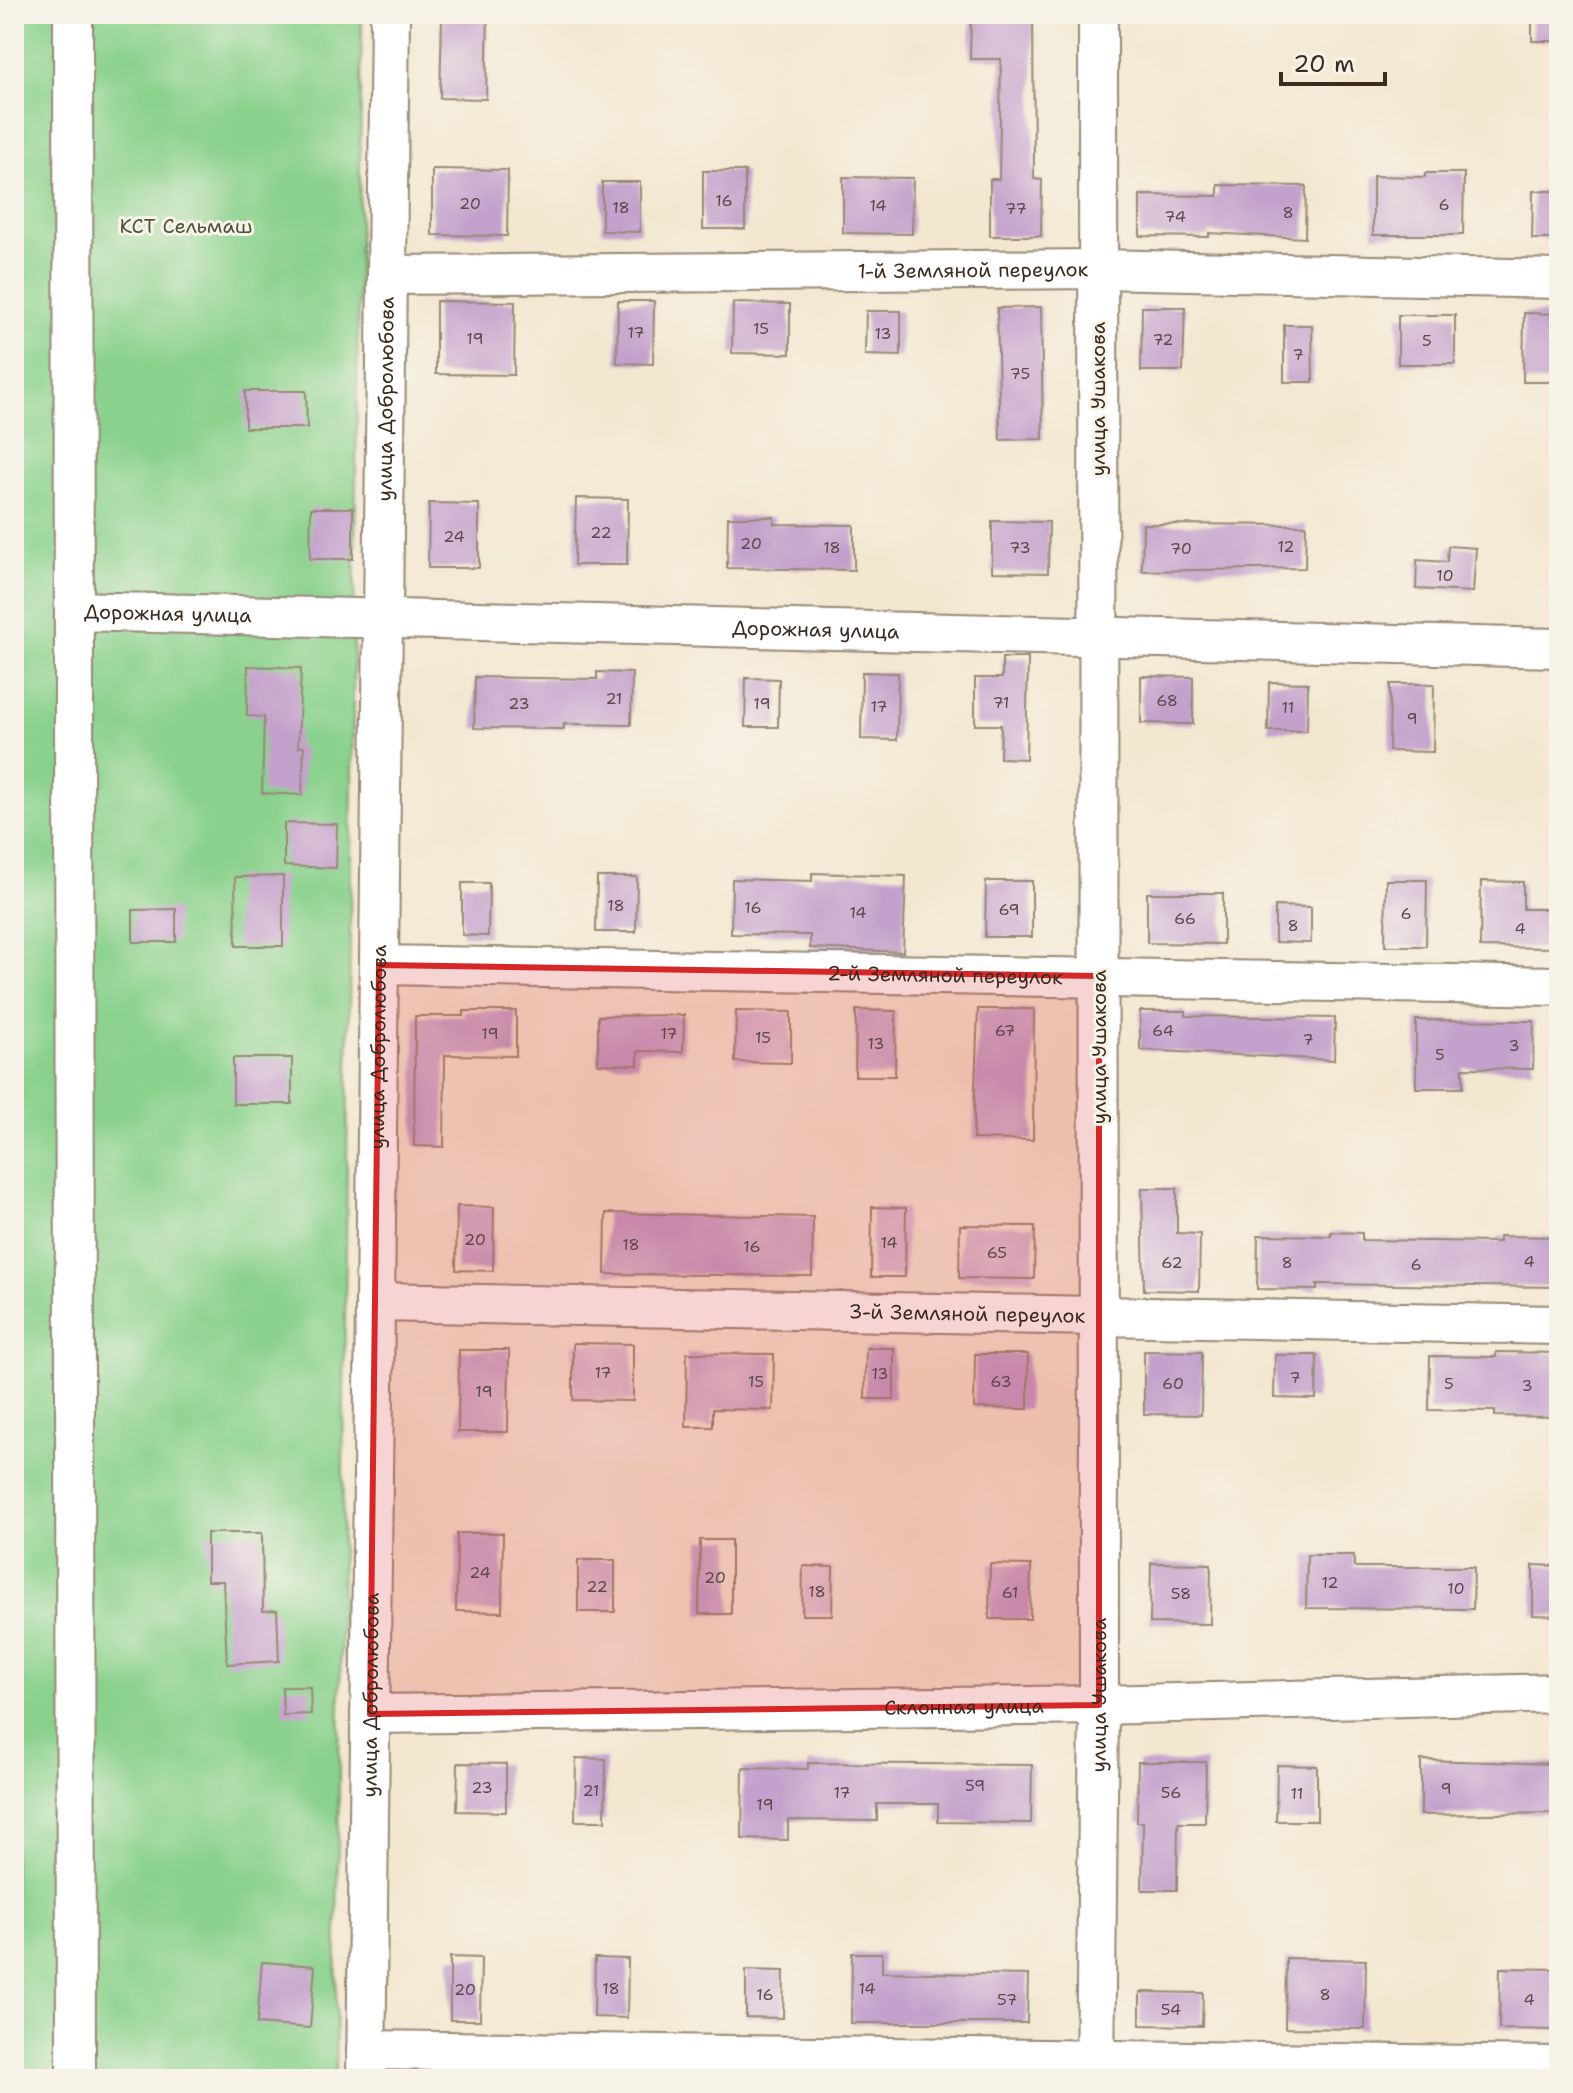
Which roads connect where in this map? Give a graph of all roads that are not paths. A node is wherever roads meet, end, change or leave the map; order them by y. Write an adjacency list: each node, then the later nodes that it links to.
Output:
1 (73, 14): 7 (street)
2 (390, 14): 5 (street, улица Добролюбова)
3 (1098, 14): 4 (street, улица Ушакова)
4 (1098, 269): 5 (street, 1-й Земляной переулок); 6 (street, 1-й Земляной переулок); 9 (street, улица Ушакова)
5 (387, 275): 8 (street, улица Добролюбова)
6 (1559, 279)
7 (74, 611): 8 (street, Дорожная улица); 23 (street)
8 (383, 617): 9 (street, Дорожная улица); 11 (street, улица Добролюбова)
9 (1098, 637): 10 (street, Дорожная улица); 12 (street, улица Ушакова)
10 (1559, 648)
11 (379, 965): 12 (street, 2-й Земляной переулок); 14 (street, улица Добролюбова)
12 (1099, 976): 13 (street, 2-й Земляной переулок); 15 (street, улица Ушакова)
13 (1559, 986)
14 (375, 1302): 15 (street, 3-й Земляной переулок); 19 (street, улица Добролюбова)
15 (1099, 1318): 16 (street, 3-й Земляной переулок); 18 (street, улица Ушакова)
16 (1559, 1325)
17 (1559, 1693): 18 (street, Склонная улица)
18 (1099, 1705): 19 (street, Склонная улица); 22 (street, улица Ушакова)
19 (370, 1714): 20 (street, улица Добролюбова)
20 (366, 2065): 22 (street)
21 (1559, 2066): 22 (street)
22 (1095, 2069)
23 (76, 2079)

